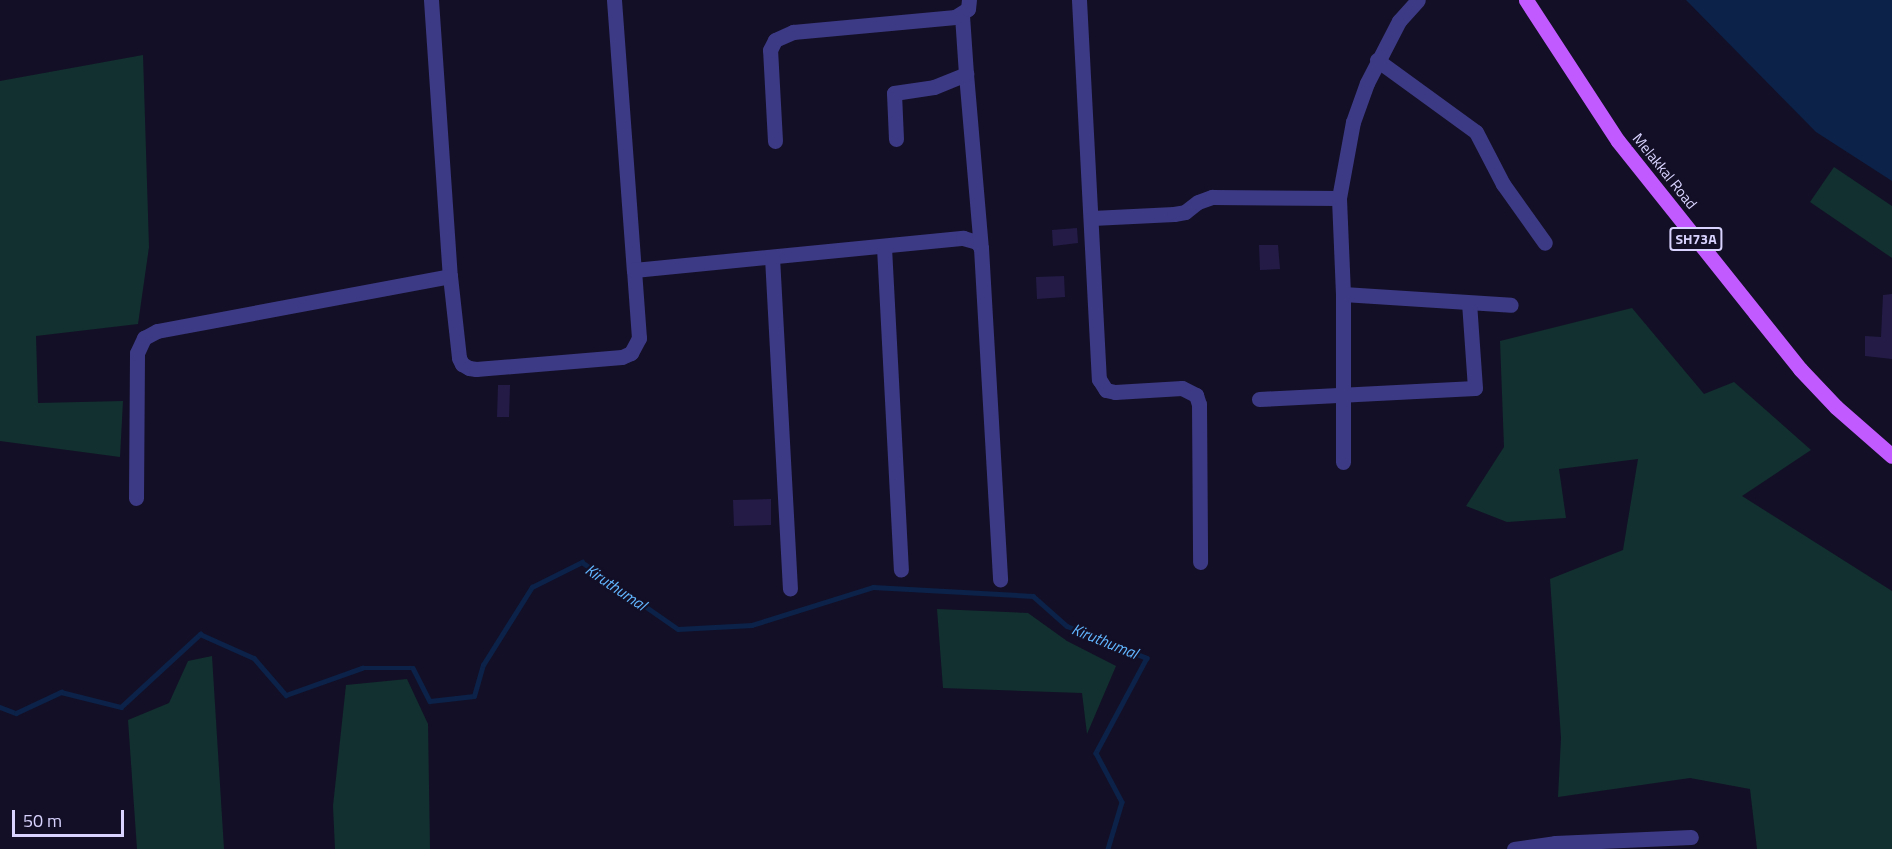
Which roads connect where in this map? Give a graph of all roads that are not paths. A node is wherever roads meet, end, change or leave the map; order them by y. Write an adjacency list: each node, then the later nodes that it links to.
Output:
1 (431, 0): 19 (street)
2 (614, 0): 18 (street)
3 (969, 0): 7 (street)
4 (1079, 0): 13 (street)
5 (1418, 0): 8 (street)
6 (1526, 0): 25 (main road, Melakkal Road / SH73A)
7 (962, 15): 9 (street); 11 (street)
8 (1377, 60): 12 (street); 14 (street)
9 (966, 74): 10 (street); 16 (street)
10 (896, 139)
11 (775, 141)
12 (1339, 198): 13 (street); 20 (street)
13 (1092, 218): 28 (street)
14 (1545, 243)
15 (884, 247): 16 (street); 17 (street); 29 (street)
16 (981, 248): 30 (street)
17 (772, 257): 18 (street); 31 (street)
18 (634, 270): 19 (street)
19 (450, 276): 27 (street)
20 (1343, 294): 21 (street); 23 (street)
21 (1469, 303): 22 (street); 23 (street)
22 (1511, 305)
23 (1343, 393): 24 (street); 26 (street)
24 (1259, 399)
25 (1892, 456)
26 (1343, 462)
27 (136, 498)
28 (1200, 562)
29 (901, 570)
30 (1000, 579)
31 (790, 589)
32 (1691, 837): 33 (street)
33 (1555, 846): 34 (street)
34 (1514, 849)

